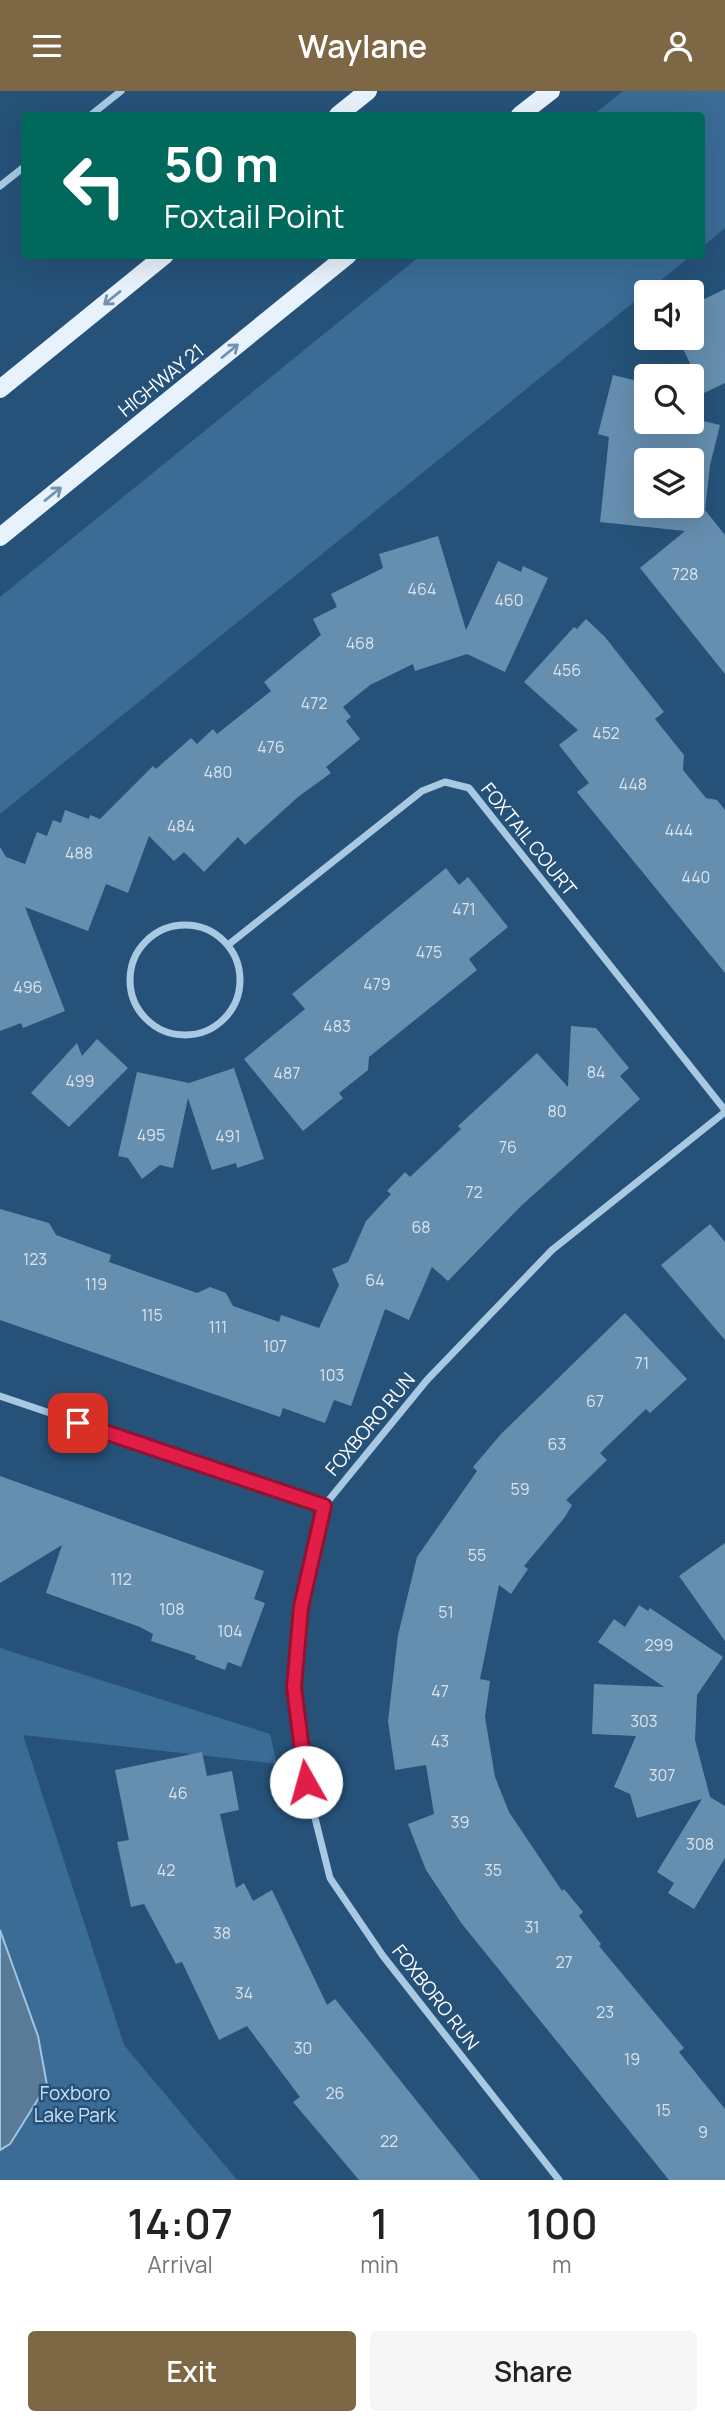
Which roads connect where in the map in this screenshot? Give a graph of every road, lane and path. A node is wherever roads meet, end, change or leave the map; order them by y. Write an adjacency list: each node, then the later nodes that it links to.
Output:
1 (121, 91): 4 (street)
2 (368, 91): 5 (main road)
3 (551, 91): 6 (main road)
4 (95, 112)
5 (342, 112)
6 (524, 112)
7 (21, 169): 8 (street)
8 (0, 186)
9 (160, 259): 11 (main road, one-way to 11)
10 (343, 259): 12 (main road, HIGHWAY 21, one-way to 10)
11 (0, 389)
12 (0, 537)
13 (228, 945): 13 (street); 14 (street, FOXTAIL COURT)
14 (725, 1111): 16 (street, FOXBORO RUN)
15 (0, 1396): 16 (street)
16 (324, 1506): 17 (street, FOXBORO RUN)
17 (559, 2180)

